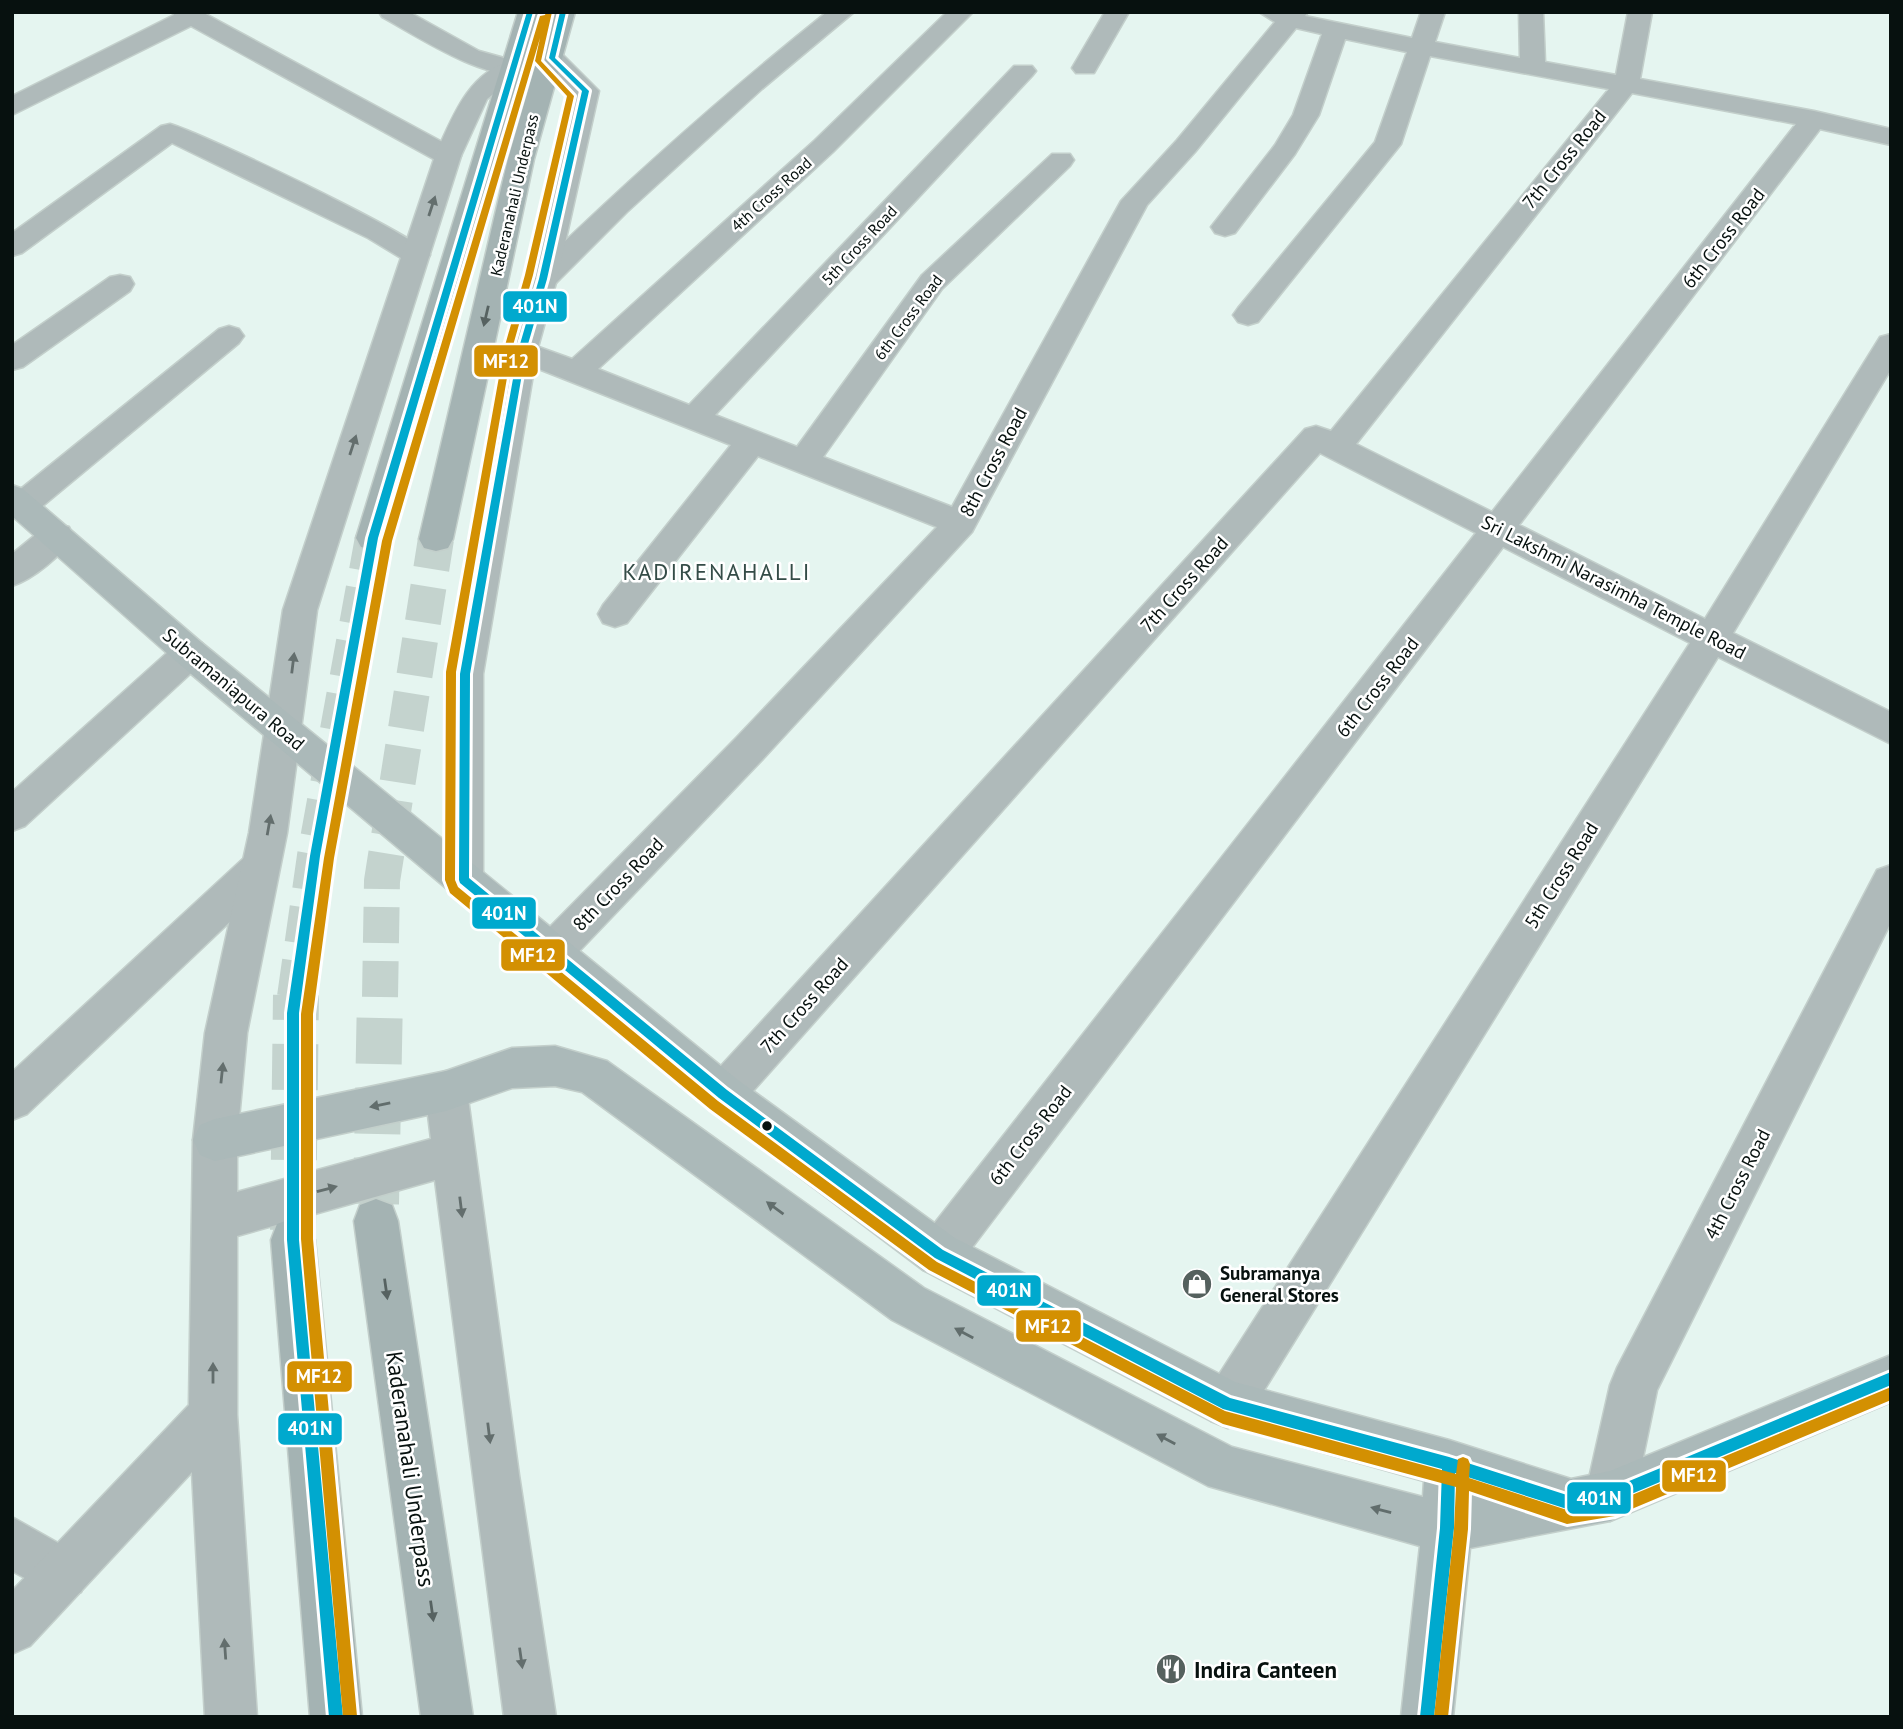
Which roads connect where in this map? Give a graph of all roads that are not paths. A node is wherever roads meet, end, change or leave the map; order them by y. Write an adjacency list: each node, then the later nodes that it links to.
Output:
1 (391, 12): 15 (street)
2 (530, 12): 15 (highway, Kaderanahali Underpass)
3 (563, 12): 14 (highway, Kaderanahali Underpass)
4 (842, 12): 28 (street)
5 (961, 12): 35 (street, 4th Cross Road)
6 (1117, 12): 16 (street)
7 (1433, 12): 13 (street)
8 (1531, 12): 17 (street)
9 (1640, 12): 19 (street)
10 (188, 14): 20 (street); 23 (street)
11 (1286, 15): 12 (street); 41 (street, 8th Cross Road)
12 (1336, 30): 13 (street); 25 (street)
13 (1419, 49): 17 (street); 30 (street)
14 (552, 58): 28 (street); 45 (highway, Kaderanahali Underpass, one-way to 45)
15 (513, 68): 23 (street); 44 (highway, Kaderanahali Underpass)
16 (1085, 68)
17 (1532, 69): 19 (street)
18 (1023, 71): 36 (street, 5th Cross Road)
19 (1627, 83): 21 (street); 38 (street, 7th Cross Road)
20 (12, 107)
21 (1814, 119): 22 (street); 42 (street, 6th Cross Road)
22 (1891, 137)
23 (448, 156): 27 (street, one-way to 23)
24 (1061, 160): 39 (street, 6th Cross Road)
25 (1225, 227)
26 (12, 247): 27 (street)
27 (416, 255): 51 (street, one-way to 27)
28 (543, 279): 33 (street)
29 (120, 284): 34 (street)
30 (1248, 314)
31 (229, 336): 40 (street)
32 (1891, 344): 48 (street, 5th Cross Road)
33 (522, 351): 35 (street); 54 (street)
34 (12, 360)
35 (576, 372): 36 (street)
36 (695, 418): 37 (street)
37 (752, 441): 39 (street); 47 (street)
38 (1336, 447): 42 (street, Sri Lakshmi Narasimha Temple Road); 58 (street, 7th Cross Road)
39 (803, 461): 41 (street)
40 (17, 501): 43 (main road, Subramaniapura Road)
41 (960, 523): 56 (street, 8th Cross Road)
42 (1498, 529): 48 (street, Sri Lakshmi Narasimha Temple Road); 65 (street, 6th Cross Road)
43 (57, 536): 46 (street); 49 (main road, Subramaniapura Road)
44 (373, 538)
45 (436, 539)
46 (12, 573)
47 (615, 614)
48 (1712, 637): 50 (street, Sri Lakshmi Narasimha Temple Road); 67 (street, 5th Cross Road)
49 (190, 653): 51 (main road, Subramaniapura Road); 52 (street)
50 (1891, 729)
51 (284, 731): 53 (street, one-way to 51); 54 (main road, Subramaniapura Road)
52 (12, 815)
53 (260, 868): 59 (street); 60 (street, one-way to 53)
54 (464, 880): 56 (main road, Subramaniapura Road)
55 (1891, 882): 70 (street, 4th Cross Road)
56 (552, 952): 58 (main road, Subramaniapura Road)
57 (446, 1091): 60 (main road, one-way to 60); 61 (street); 71 (main road, one-way to 57)
58 (723, 1094): 65 (main road, Subramaniapura Road)
59 (12, 1100)
60 (215, 1140): 62 (street)
61 (454, 1154): 62 (street, one-way to 61); 78 (street, one-way to 78)
62 (214, 1220): 68 (street, one-way to 62)
63 (376, 1221): 77 (highway, Kaderanahali Underpass, one-way to 77)
64 (293, 1240): 76 (highway)
65 (939, 1254): 67 (main road, Subramaniapura Road)
66 (1891, 1378): 70 (main road)
67 (1227, 1404): 69 (main road, Subramaniapura Road)
68 (213, 1415): 73 (street); 75 (street, one-way to 68)
69 (1449, 1464): 70 (main road, Subramaniapura Road); 71 (main road)
70 (1590, 1499): 71 (main road)
71 (1447, 1528): 79 (main road)
72 (12, 1542): 73 (street)
73 (63, 1574): 74 (street)
74 (12, 1628)
75 (231, 1717)
76 (336, 1717)
77 (447, 1717)
78 (530, 1717)
79 (1427, 1717)

